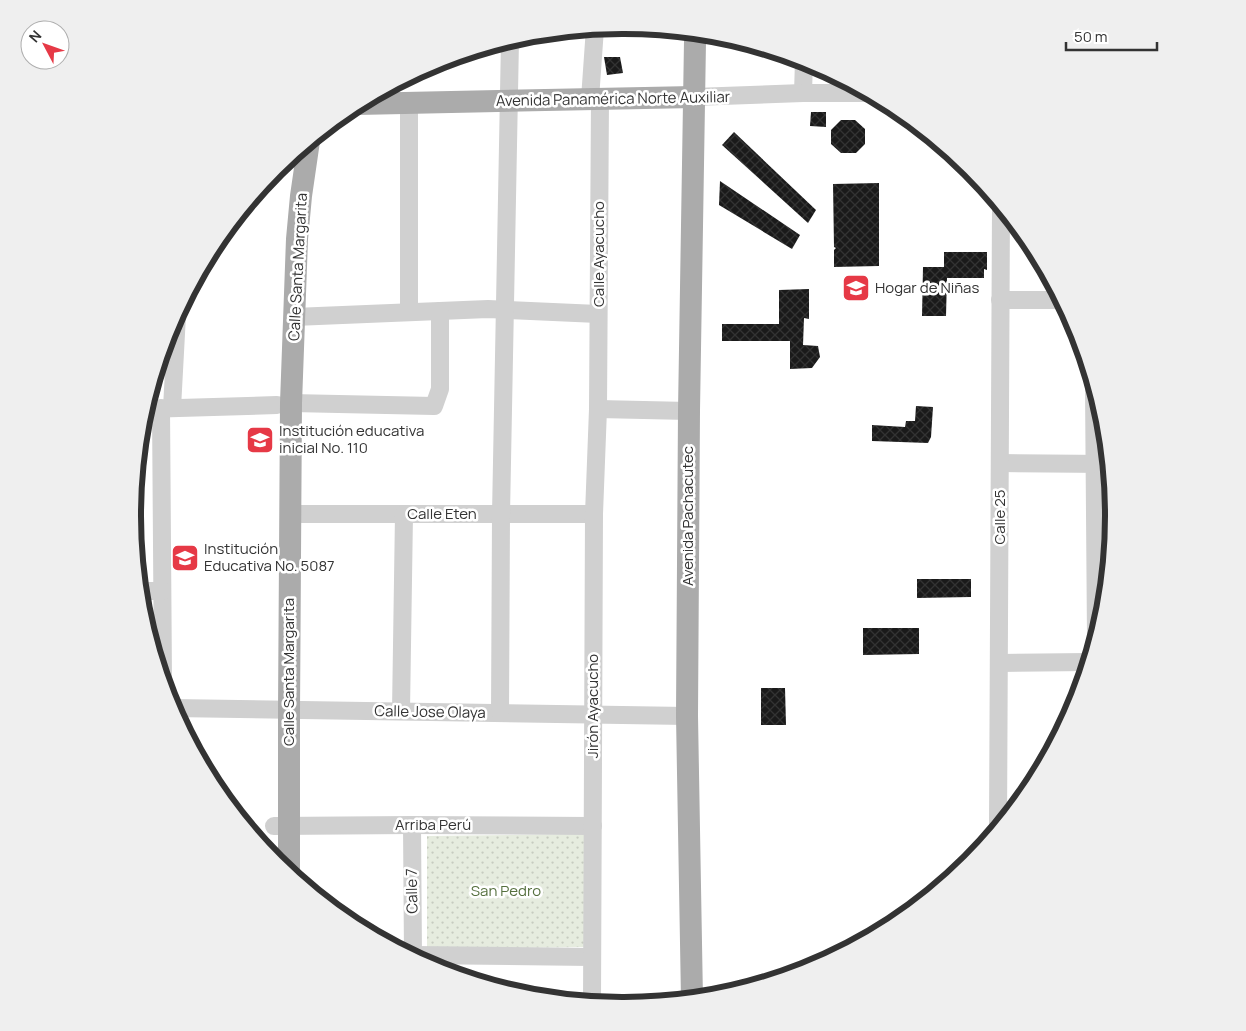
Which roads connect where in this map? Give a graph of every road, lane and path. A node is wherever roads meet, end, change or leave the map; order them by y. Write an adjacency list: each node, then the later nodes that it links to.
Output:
1 (595, 35): 8 (street, Calle Ayacucho)
2 (695, 40): 7 (main road, Avenida Pachacutec)
3 (510, 47): 9 (street)
4 (804, 69): 5 (street)
5 (803, 93): 6 (street, Avenida Panamérica Norte Auxiliar); 7 (street, Avenida Panamérica Norte Auxiliar)
6 (855, 93)
7 (694, 97): 8 (main road, Avenida Panamérica Norte Auxiliar); 26 (main road, Avenida Pachacutec)
8 (595, 99): 9 (main road, Avenida Panamérica Norte Auxiliar); 20 (street, Calle Ayacucho)
9 (508, 101): 10 (main road, Avenida Panamérica Norte Auxiliar); 17 (street)
10 (410, 103): 11 (main road, Avenida Panamérica Norte Auxiliar); 19 (street)
11 (373, 104)
12 (308, 151): 21 (main road, Calle Santa Margarita)
13 (291, 167): 23 (main road, Calle Santa Margarita)
14 (1001, 217): 15 (street, Calle 25)
15 (1000, 300): 16 (street); 28 (street, Calle 25)
16 (1054, 300)
17 (504, 310): 18 (street); 20 (street); 32 (street)
18 (440, 311): 19 (street); 23 (street)
19 (409, 312): 21 (street)
20 (598, 314): 25 (street, Calle Ayacucho)
21 (294, 317): 23 (main road, Calle Santa Margarita)
22 (170, 352): 24 (street)
23 (284, 404): 24 (street); 30 (main road, Calle Santa Margarita); 41 (main road, Calle Santa Margarita)
24 (160, 408): 35 (street)
25 (598, 409): 26 (street); 33 (street, Jirón Ayacucho)
26 (689, 412): 45 (main road, Avenida Pachacutec)
27 (1101, 451): 29 (street)
28 (1000, 463): 29 (street); 39 (street, Calle 25)
29 (1102, 464): 36 (street)
30 (290, 514): 31 (street, Calle Eten); 41 (main road, Calle Santa Margarita)
31 (404, 514): 32 (street, Calle Eten); 42 (street)
32 (501, 514): 33 (street, Calle Eten); 43 (street)
33 (594, 514): 44 (street, Jirón Ayacucho)
34 (148, 591): 35 (street)
35 (162, 591): 37 (street)
36 (1097, 596)
37 (163, 656)
38 (1081, 662): 39 (street)
39 (999, 663): 46 (street, Calle 25)
40 (182, 708): 41 (street, Calle Jose Olaya)
41 (282, 709): 42 (street, Calle Jose Olaya); 48 (main road, Calle Santa Margarita)
42 (401, 712): 43 (street, Calle Jose Olaya)
43 (500, 713): 44 (street, Calle Jose Olaya)
44 (593, 715): 45 (street, Calle Jose Olaya); 49 (street, Jirón Ayacucho)
45 (687, 716): 55 (main road, Avenida Pachacutec)
46 (998, 817)
47 (412, 825): 48 (street, Arriba Perú); 49 (street, Arriba Perú); 52 (street, Calle 7)
48 (282, 826): 50 (main road, Calle Santa Margarita); 51 (main road, Calle Santa Margarita)
49 (593, 826): 54 (street, Jirón Ayacucho)
50 (276, 850)
51 (287, 861)
52 (413, 949)
53 (428, 956): 54 (street)
54 (592, 957): 56 (street, Jirón Ayacucho)
55 (692, 992)
56 (592, 996)

